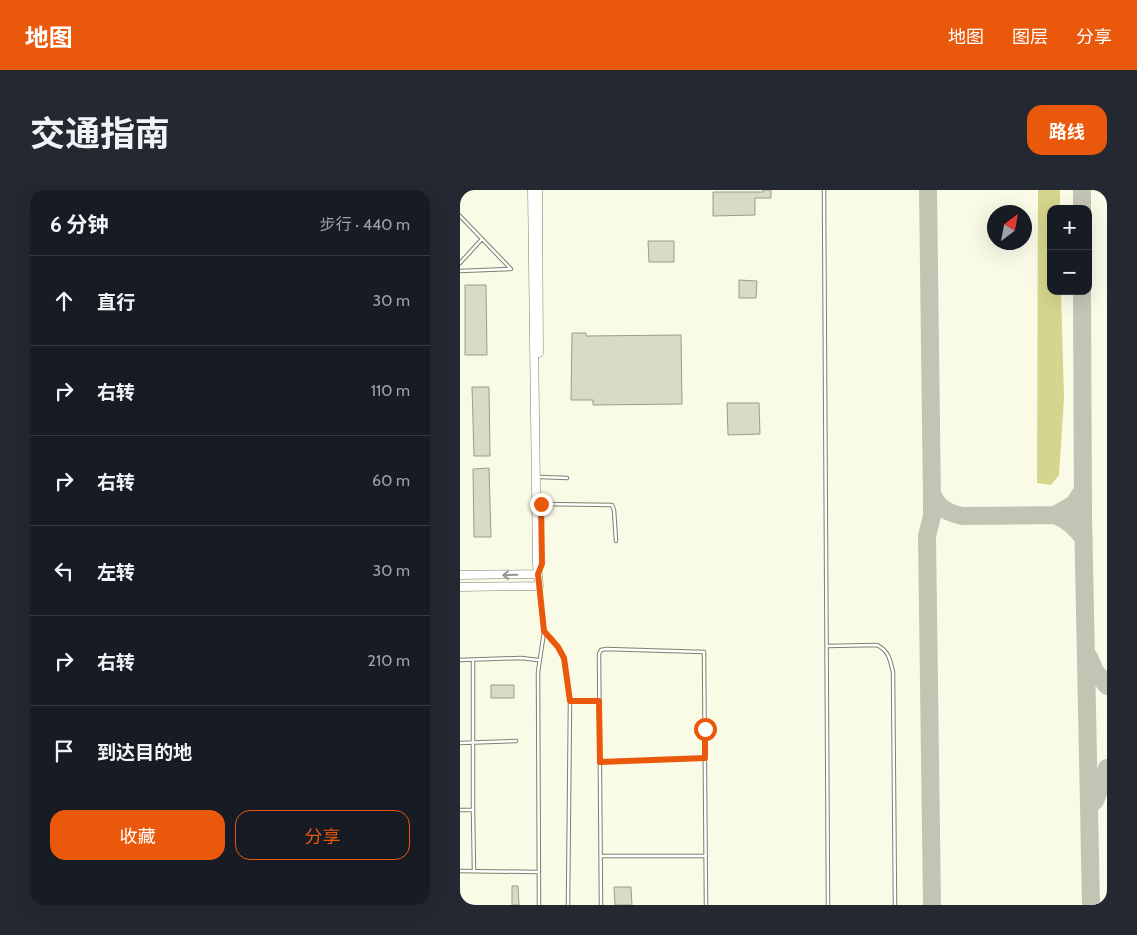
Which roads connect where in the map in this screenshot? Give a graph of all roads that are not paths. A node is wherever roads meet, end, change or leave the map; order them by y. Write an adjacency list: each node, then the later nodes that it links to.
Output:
1 (532, 190): 12 (main road)
2 (538, 190): 8 (main road)
3 (824, 190): 17 (lane)
4 (460, 216): 5 (lane)
5 (482, 239): 6 (lane); 7 (lane)
6 (460, 263)
7 (460, 271)
8 (540, 476): 9 (lane); 10 (main road)
9 (567, 478)
10 (541, 504): 11 (lane); 12 (main road)
11 (616, 540)
12 (538, 574): 13 (main road, one-way to 13); 14 (main road)
13 (460, 575)
14 (538, 586): 15 (main road); 16 (lane)
15 (460, 587)
16 (544, 631): 20 (lane); 21 (lane)
17 (827, 646): 39 (lane); 40 (lane)
18 (460, 660): 19 (lane)
19 (473, 660): 20 (lane); 25 (lane)
20 (539, 660): 34 (lane)
21 (570, 701): 22 (lane); 36 (lane)
22 (599, 701): 26 (lane); 27 (lane)
23 (516, 741): 25 (lane)
24 (460, 743): 25 (lane)
25 (473, 743): 29 (lane)
26 (705, 758): 27 (lane); 31 (lane)
27 (600, 762): 30 (lane)
28 (460, 810): 29 (lane)
29 (473, 810): 33 (lane)
30 (601, 856): 31 (lane); 37 (lane)
31 (706, 856): 38 (lane)
32 (460, 871): 33 (lane)
33 (474, 871): 34 (lane)
34 (538, 872): 35 (lane)
35 (539, 905)
36 (568, 905)
37 (601, 905)
38 (706, 905)
39 (828, 905)
40 (895, 905)

